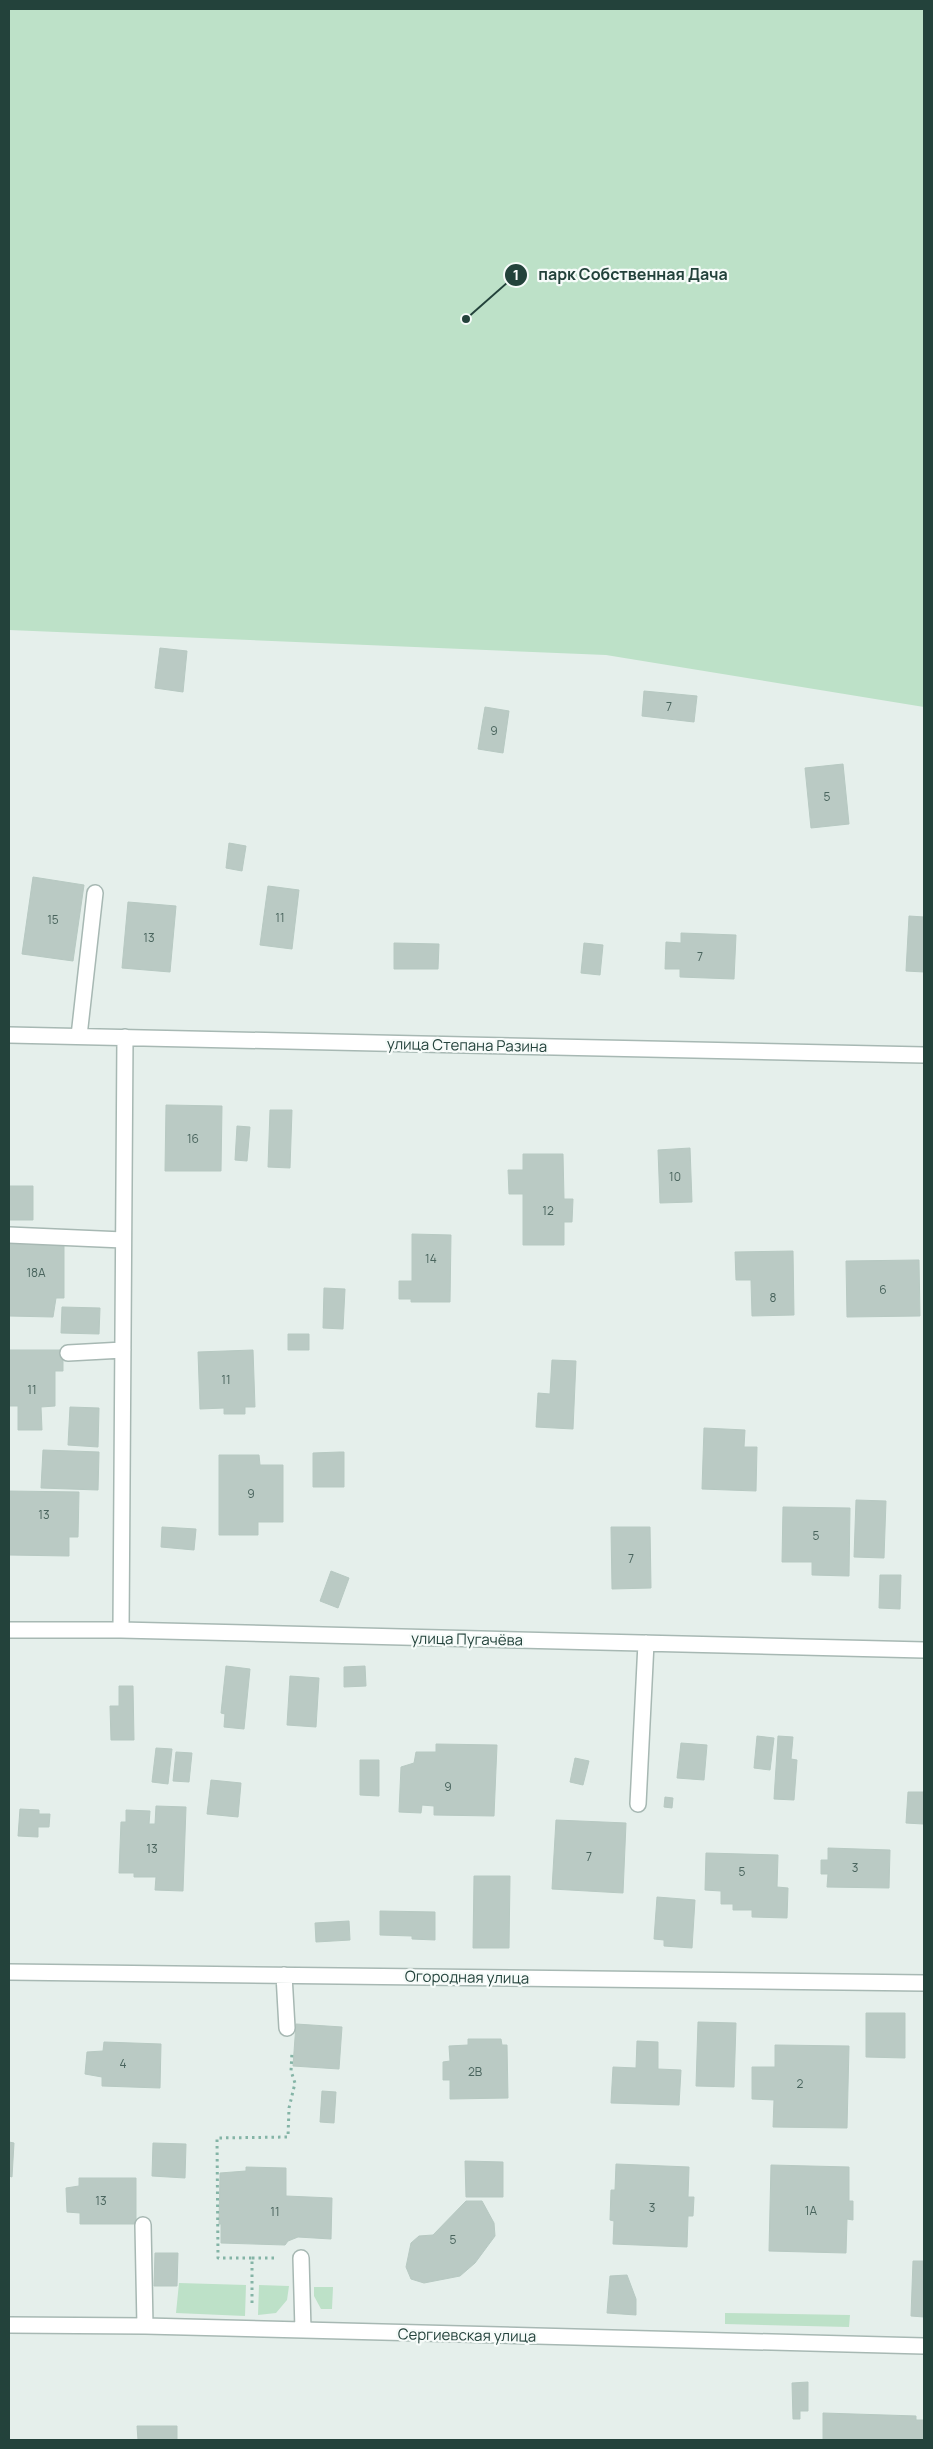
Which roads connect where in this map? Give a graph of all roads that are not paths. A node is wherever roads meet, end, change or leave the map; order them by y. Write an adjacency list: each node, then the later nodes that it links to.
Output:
1 (95, 893): 3 (street)
2 (9, 1035): 3 (street, улица Степана Разина)
3 (78, 1036): 4 (street, улица Степана Разина)
4 (124, 1037): 5 (street, улица Степана Разина); 7 (street)
5 (924, 1055)
6 (9, 1235): 7 (street)
7 (123, 1240): 8 (street)
8 (123, 1350): 9 (street); 11 (street)
9 (68, 1353)
10 (9, 1630): 11 (street, улица Пугачёва)
11 (121, 1630): 12 (street, улица Пугачёва)
12 (646, 1643): 13 (street, улица Пугачёва); 14 (street)
13 (924, 1650)
14 (638, 1804)
15 (9, 1972): 16 (street, Огородная улица)
16 (284, 1975): 17 (street, Огородная улица); 18 (street)
17 (924, 1983)
18 (287, 2028)
19 (144, 2225): 22 (street)
20 (300, 2258): 23 (street)
21 (9, 2325): 22 (street, Сергиевская улица)
22 (145, 2326): 23 (street, Сергиевская улица)
23 (302, 2330): 24 (street, Сергиевская улица)
24 (924, 2346)

